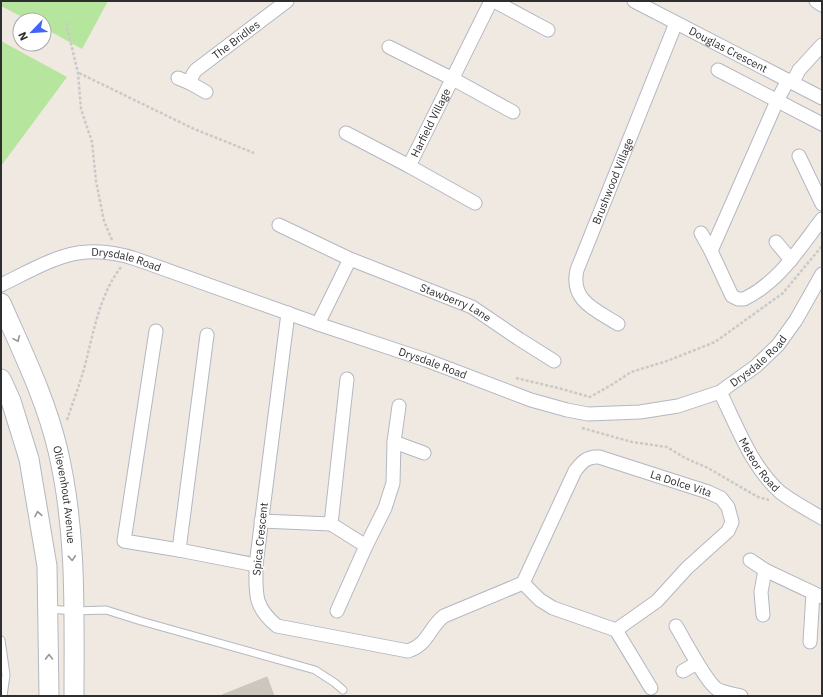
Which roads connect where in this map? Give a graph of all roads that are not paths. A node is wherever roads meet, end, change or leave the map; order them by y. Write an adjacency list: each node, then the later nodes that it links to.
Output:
1 (287, 1): 15 (street, The Bridles)
2 (491, 1): 13 (street, Harfield Village)
3 (494, 1): 8 (street)
4 (634, 1): 7 (street, Douglas Crescent)
5 (816, 1): 6 (street)
6 (822, 5)
7 (676, 23): 14 (street, Douglas Crescent); 38 (street, Brushwood Village)
8 (548, 30)
9 (822, 45): 14 (street)
10 (389, 47): 13 (street, Harfield Village)
11 (718, 70): 18 (street)
12 (178, 78): 15 (street)
13 (453, 79): 19 (street, Harfield Village); 23 (street, Harfield Village)
14 (790, 81): 17 (street, Douglas Crescent); 18 (street)
15 (190, 83): 16 (street)
16 (206, 92)
17 (822, 98)
18 (777, 101): 20 (street); 30 (street)
19 (513, 112)
20 (822, 124)
21 (346, 133): 23 (street, Harfield Village)
22 (799, 156): 25 (street)
23 (408, 166): 24 (street, Harfield Village)
24 (475, 203)
25 (822, 204)
26 (822, 219): 32 (street)
27 (279, 225): 31 (street, Stawberry Lane)
28 (701, 233): 30 (street)
29 (776, 242): 32 (street)
30 (710, 251): 32 (street)
31 (350, 259): 37 (street); 41 (street, Stawberry Lane)
32 (791, 260)
33 (822, 274): 44 (street, Drysdale Road)
34 (1, 285): 36 (street, Drysdale Road)
35 (1, 303): 59 (street, Olievenhout Avenue, one-way to 59)
36 (288, 313): 37 (street, Drysdale Road); 49 (street, Spica Crescent)
37 (318, 324): 44 (street, Drysdale Road)
38 (618, 324)
39 (156, 331): 52 (street)
40 (208, 335): 52 (street)
41 (554, 360)
42 (1, 379): 58 (street, one-way to 42)
43 (347, 379): 50 (street)
44 (720, 392): 48 (street, Meteor Road)
45 (399, 406): 46 (street)
46 (394, 442): 47 (street); 51 (street)
47 (424, 452)
48 (822, 518)
49 (261, 521): 50 (street); 54 (street, Spica Crescent)
50 (331, 524): 51 (street)
51 (366, 546): 60 (street)
52 (179, 550): 54 (street)
53 (750, 560): 55 (street)
54 (256, 565): 56 (street, Spica Crescent)
55 (765, 570): 57 (street); 61 (street)
56 (523, 583): 63 (street); 63 (street, La Dolce Vita)
57 (817, 595): 65 (street)
58 (48, 609): 59 (lane); 71 (street, one-way to 58)
59 (74, 611): 69 (lane); 72 (street, Olievenhout Avenue)
60 (337, 611)
61 (763, 616)
62 (676, 626): 66 (street)
63 (616, 630): 68 (street)
64 (1, 640): 70 (lane)
65 (810, 642)
66 (697, 663): 67 (street); 73 (street)
67 (682, 671)
68 (651, 688)
69 (343, 690)
70 (3, 696)
71 (49, 696)
72 (74, 696)
73 (741, 696)

